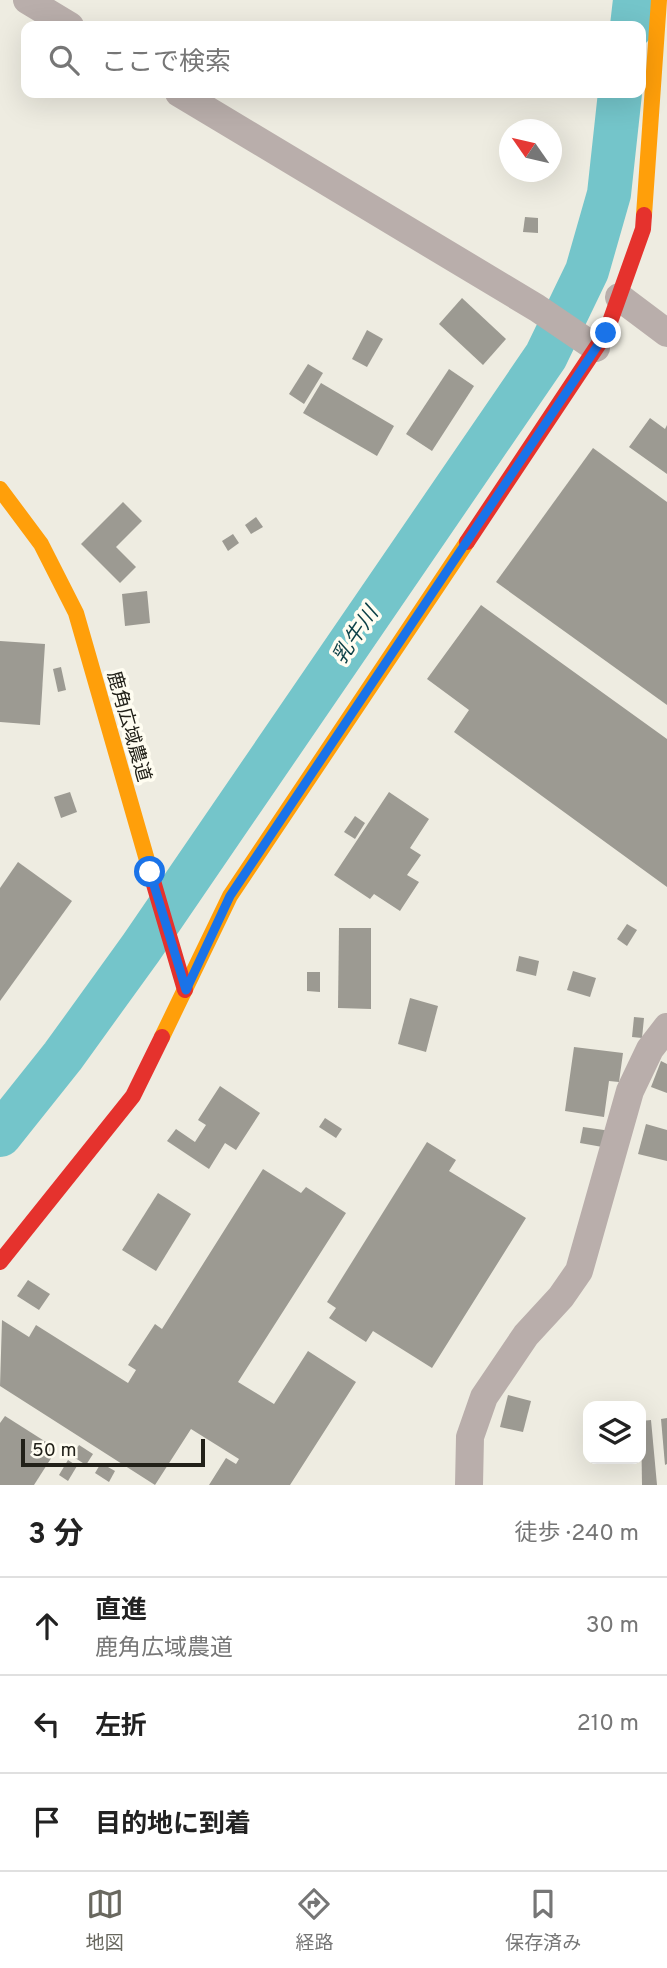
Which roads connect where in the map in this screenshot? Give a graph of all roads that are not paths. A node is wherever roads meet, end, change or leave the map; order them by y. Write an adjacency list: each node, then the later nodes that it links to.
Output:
1 (27, 0): 3 (street)
2 (659, 0): 5 (street)
3 (62, 21)
4 (187, 98): 7 (street)
5 (619, 297): 6 (street); 7 (street)
6 (667, 332)
7 (596, 348): 9 (street)
8 (0, 489): 9 (street, 鹿角広域農道)
9 (186, 990): 11 (street)
10 (667, 1027): 12 (street)
11 (0, 1262)
12 (468, 1485)

